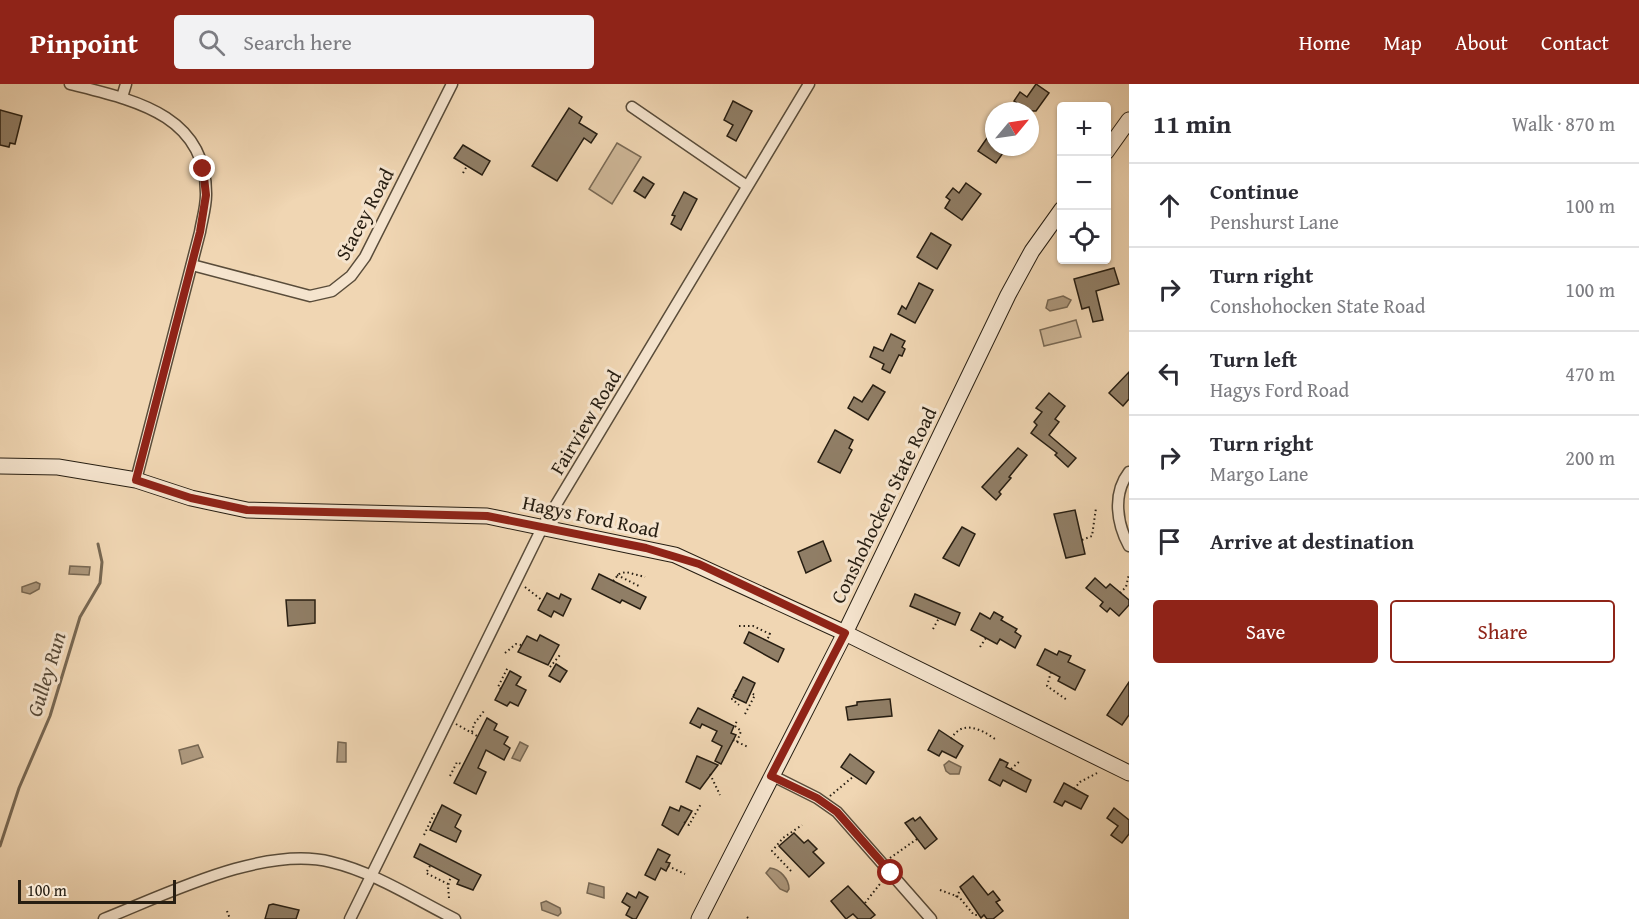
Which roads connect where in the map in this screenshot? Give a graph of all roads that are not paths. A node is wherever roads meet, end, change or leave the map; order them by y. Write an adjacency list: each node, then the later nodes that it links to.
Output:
1 (70, 84): 5 (street)
2 (126, 84): 5 (street)
3 (452, 84): 11 (street, Stacey Road)
4 (809, 84): 9 (street, Fairview Road)
5 (122, 97): 11 (street)
6 (632, 107): 9 (street)
7 (1129, 120): 8 (street)
8 (1111, 146)
9 (747, 186): 15 (street, Fairview Road)
10 (1061, 210): 17 (street, Conshohocken State Road)
11 (192, 265): 14 (street)
12 (0, 466): 14 (street, Hagys Ford Road)
13 (1129, 472): 16 (street)
14 (136, 480): 15 (street, Hagys Ford Road)
15 (542, 528): 17 (street, Hagys Ford Road); 20 (street, Fairview Road)
16 (1129, 546)
17 (845, 633): 18 (street, Hagys Ford Road); 19 (street, Conshohocken State Road)
18 (1129, 773)
19 (771, 776): 24 (street, Conshohocken State Road); 25 (street)
20 (369, 876): 21 (street); 22 (street, Fairview Road); 23 (street)
21 (104, 919)
22 (350, 919)
23 (455, 919)
24 (699, 919)
25 (931, 919)

